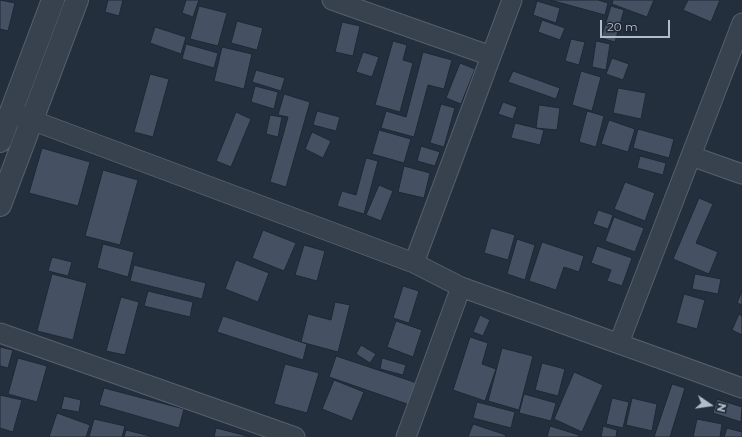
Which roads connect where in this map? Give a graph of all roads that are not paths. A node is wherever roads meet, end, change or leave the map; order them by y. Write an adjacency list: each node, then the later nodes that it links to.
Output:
1 (52, 0): 7 (street)
2 (77, 0): 8 (street)
3 (332, 0): 6 (street)
4 (512, 0): 6 (street)
5 (742, 23): 10 (street)
6 (491, 56): 13 (street)
7 (11, 112): 8 (street); 9 (street)
8 (32, 120): 12 (street); 13 (street)
9 (0, 141)
10 (691, 156): 11 (street); 16 (street)
11 (742, 174)
12 (0, 205)
13 (414, 263): 14 (street)
14 (461, 287): 16 (street); 19 (street)
15 (0, 333): 18 (street)
16 (619, 343): 17 (street)
17 (742, 388)
18 (295, 437)
19 (406, 437)

